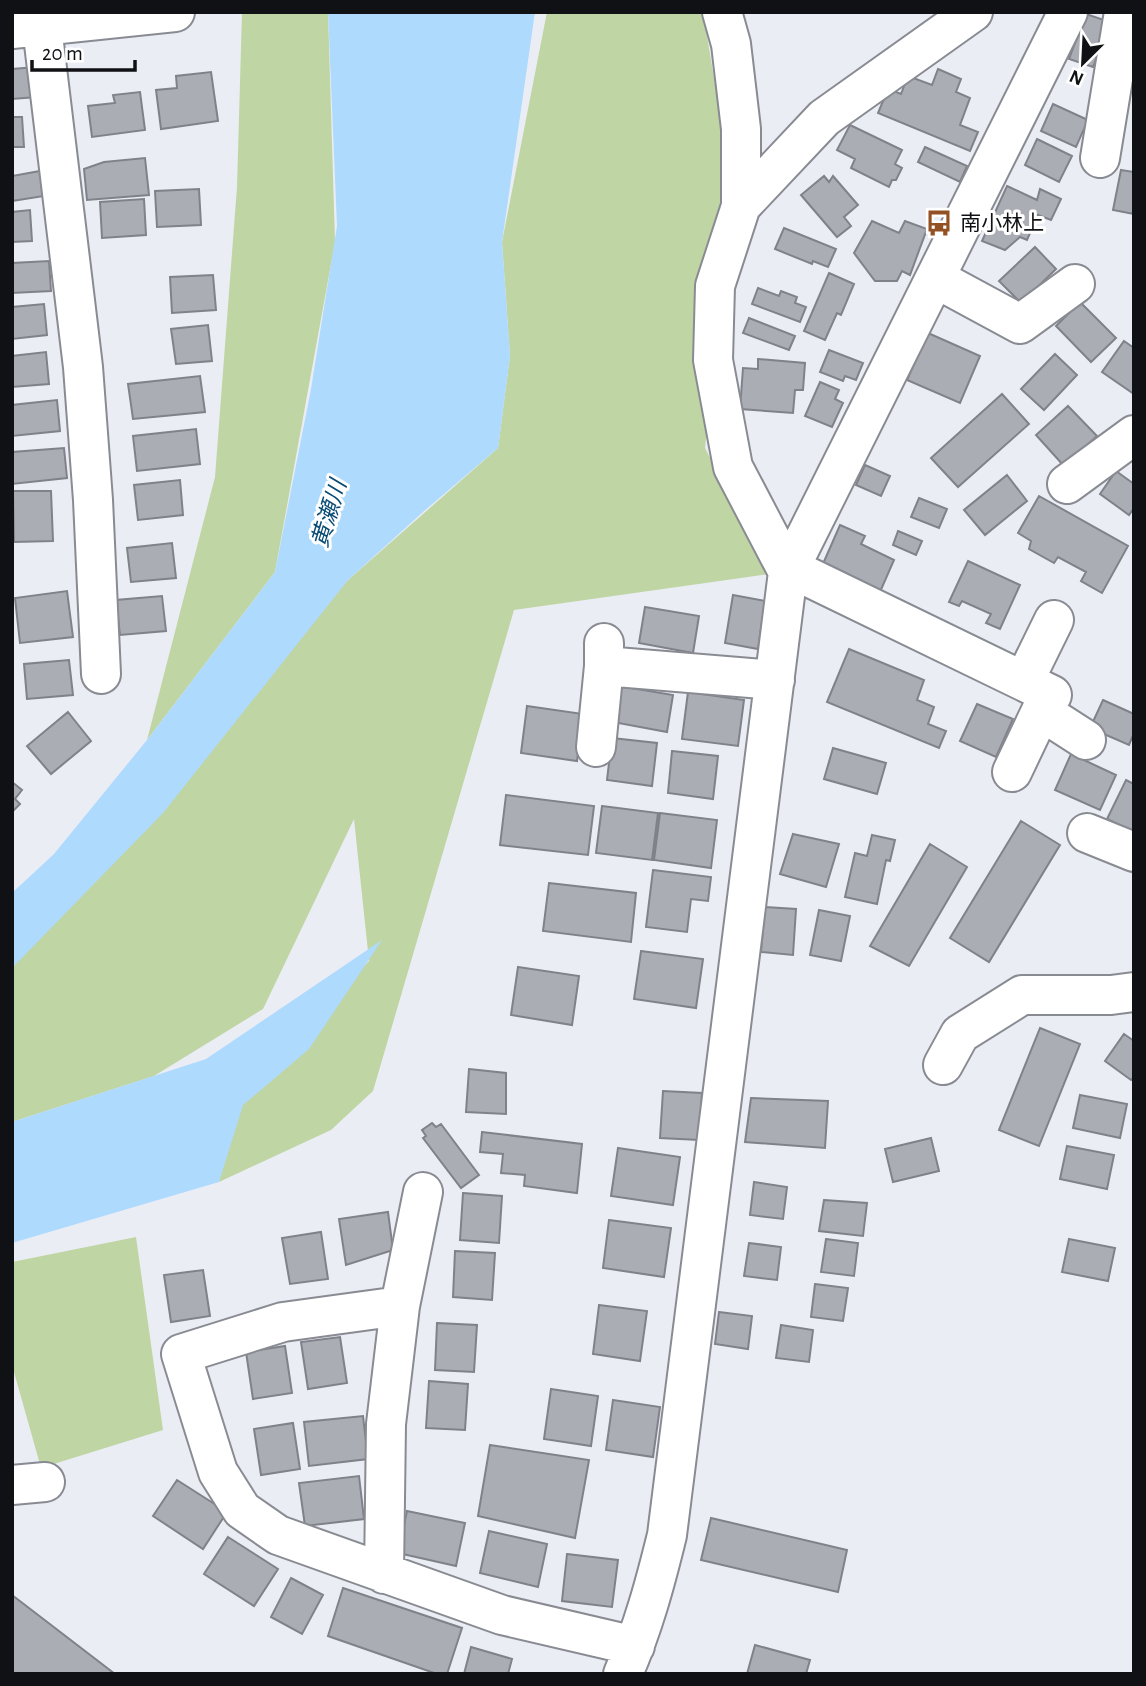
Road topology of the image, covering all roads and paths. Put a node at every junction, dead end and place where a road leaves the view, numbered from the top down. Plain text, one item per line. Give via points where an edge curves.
1 (175, 12) edge
2 (722, 12) edge
3 (973, 12) edge
4 (1068, 12) edge
5 (1124, 12) edge
6 (27, 28) edge
7 (1100, 158) dead end
8 (741, 206) junction
9 (935, 278) junction
10 (1075, 284) dead end
11 (1134, 435) edge
12 (1067, 484) dead end
13 (789, 570) junction
14 (1054, 620) dead end
15 (101, 674) dead end
16 (775, 680) junction
17 (1033, 696) junction
18 (1086, 740) dead end
19 (596, 747) dead end
20 (1012, 772) dead end
21 (1087, 833) dead end
22 (1134, 852) edge
23 (1134, 992) edge
24 (943, 1065) dead end
25 (422, 1192) dead end
26 (400, 1306) junction
27 (384, 1574) junction
28 (629, 1660) edge

1 - 6 street
2 - 8 street via 731,44 741,129
3 - 8 street via 824,118
4 - 9 street
5 - 7 street
6 - 15 street via 83,367
8 - 13 street via 715,286 713,360 733,467
9 - 10 street via 1020,324
9 - 13 street
11 - 12 street
13 - 16 street
13 - 17 street
14 - 17 street
16 - 19 street via 604,655
16 - 28 street via 667,1535 651,1600
17 - 18 street
17 - 20 street
21 - 22 street
23 - 24 street via 1022,995 960,1034
25 - 26 street
26 - 27 street via 386,1424
26 - 27 street via 284,1322 181,1354 218,1472 242,1510 278,1535
27 - 28 street

